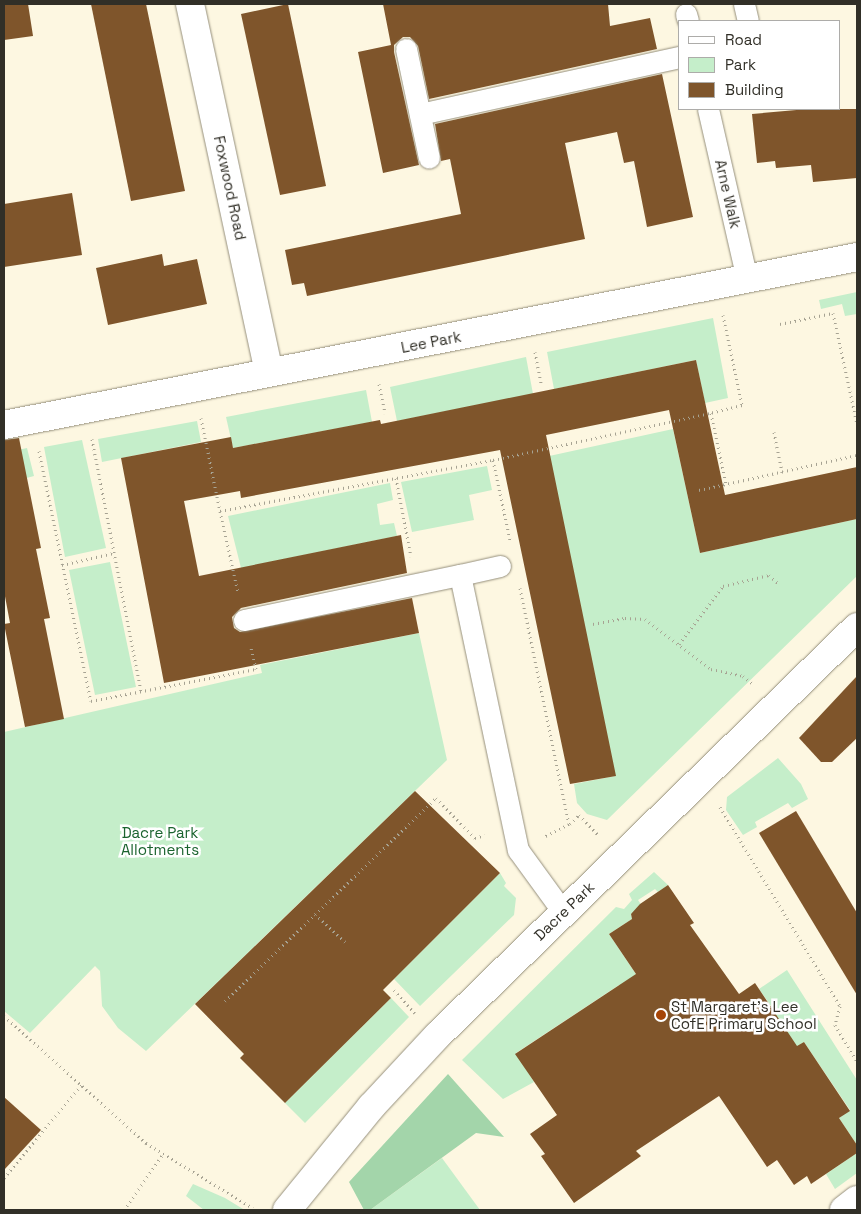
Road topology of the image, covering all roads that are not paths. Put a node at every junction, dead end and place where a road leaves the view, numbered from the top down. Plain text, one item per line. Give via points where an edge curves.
1 (190, 4) edge
2 (744, 4) edge
3 (748, 20) edge
4 (406, 49) dead end
5 (678, 57) edge
6 (708, 110) edge
7 (420, 114) junction
8 (430, 158) dead end
9 (857, 257) edge
10 (747, 279) junction
11 (269, 372) junction
12 (4, 425) edge
13 (500, 566) dead end
14 (460, 575) junction
15 (244, 620) road end
16 (857, 627) edge
17 (563, 912) junction
18 (857, 1200) edge
19 (287, 1210) edge
20 (844, 1210) edge

1 - 11 street, Foxwood Road
2 - 3 lane
4 - 7 lane
5 - 7 lane
6 - 10 lane, Arne Walk
7 - 8 lane
9 - 10 street, Lee Park
10 - 11 street, Lee Park
11 - 12 street, Lee Park
13 - 14 lane
14 - 15 lane
14 - 17 lane via 518,850
16 - 17 street, Dacre Park
17 - 19 street, Dacre Park via 437,1036 371,1107
18 - 20 street

